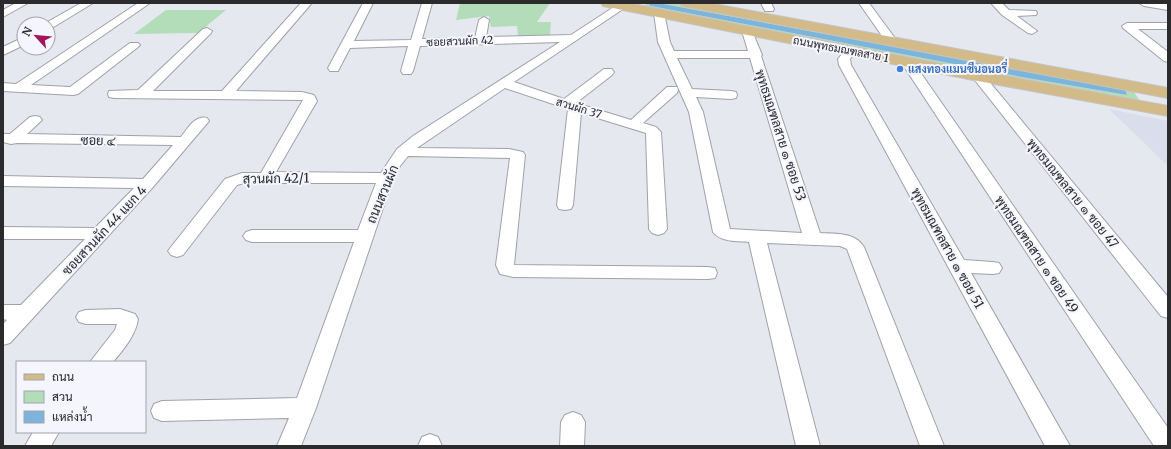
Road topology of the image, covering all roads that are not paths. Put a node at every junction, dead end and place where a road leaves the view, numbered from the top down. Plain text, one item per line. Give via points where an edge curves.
1 (23, 3) edge
2 (88, 3) edge
3 (145, 3) edge
4 (368, 3) edge
5 (427, 3) edge
6 (687, 3) edge
7 (864, 3) edge
8 (996, 3) edge
9 (1144, 3) edge
10 (306, 4) dead end
11 (620, 4) edge
12 (1168, 7) edge
13 (1006, 12) junction
14 (659, 13) junction
15 (1032, 13) dead end
16 (3, 14) edge
17 (484, 20) dead end
18 (56, 21) edge
19 (1168, 26) edge
20 (207, 31) dead end
21 (747, 31) junction
22 (1032, 31) dead end
23 (573, 38) junction
24 (480, 40) junction
25 (891, 41) junction
26 (415, 42) junction
27 (16, 45) edge
28 (134, 45) dead end
29 (347, 46) junction
30 (850, 51) junction
31 (3, 52) edge
32 (670, 54) junction
33 (756, 56) junction
34 (1168, 58) edge
35 (907, 62) junction
36 (334, 68) dead end
37 (407, 71) dead end
38 (608, 72) dead end
39 (978, 76) junction
40 (503, 83) junction
41 (3, 87) edge
42 (18, 88) junction
43 (680, 92) junction
44 (1160, 92) edge
45 (114, 94) dead end
46 (142, 94) junction
47 (227, 94) junction
48 (731, 95) dead end
49 (571, 106) junction
50 (1163, 110) edge
51 (35, 120) dead end
52 (202, 121) dead end
53 (634, 124) junction
54 (6, 141) edge
55 (183, 141) junction
56 (402, 152) junction
57 (266, 177) junction
58 (386, 178) junction
59 (3, 181) edge
60 (147, 184) junction
61 (565, 205) dead end
62 (658, 229) dead end
63 (3, 233) edge
64 (100, 234) junction
65 (252, 236) dead end
66 (364, 236) junction
67 (756, 236) junction
68 (814, 239) junction
69 (177, 251) dead end
70 (958, 266) junction
71 (993, 268) dead end
72 (708, 274) dead end
73 (1168, 311) edge
74 (3, 312) edge
75 (26, 313) junction
76 (86, 316) dead end
77 (3, 337) edge
78 (102, 361) edge
79 (305, 408) junction
80 (162, 411) dead end
81 (573, 422) dead end
82 (46, 433) edge
83 (37, 446) edge
84 (290, 446) edge
85 (572, 446) edge
86 (808, 446) edge
87 (932, 446) edge
88 (1058, 446) edge
89 (1167, 446) edge

1 - 16 street
2 - 18 street
3 - 42 street
4 - 29 street
5 - 26 street
6 - 25 main road, ถนนพุทธมณฑลสาย 1
7 - 25 street
8 - 13 street
9 - 12 street
10 - 47 street
11 - 14 main road, ถนนพุทธมณฑลสาย 1
11 - 23 street, ถนนสวนผัก
13 - 15 street
13 - 22 street
14 - 21 main road, ถนนพุทธมณฑลสาย 1
14 - 32 street via 664,42
17 - 24 street
19 - 34 street via 1127,26
20 - 46 street
21 - 30 main road, ถนนพุทธมณฑลสาย 1
21 - 33 street, พุทธมณฑลสาย ๑ ซอย 53
23 - 24 street, ซอยสวนผัก 42
23 - 40 street, ถนนสวนผัก
24 - 26 street, ซอยสวนผัก 42
25 - 44 main road, ถนนพุทธมณฑลสาย 1
26 - 29 street, ซอยสวนผัก 42
26 - 37 street
27 - 31 street
28 - 42 street via 73,91
29 - 36 street
30 - 35 main road, ถนนพุทธมณฑลสาย 1
30 - 70 street, พุทธมณฑลสาย ๑ ซอย 51 via 844,59 845,65
32 - 33 street
32 - 43 street
33 - 68 street, พุทธมณฑลสาย ๑ ซอย 53
35 - 39 main road, ถนนพุทธมณฑลสาย 1
35 - 89 street, พุทธมณฑลสาย ๑ ซอย 49
38 - 49 street
39 - 50 main road, ถนนพุทธมณฑลสาย 1
39 - 73 street, พุทธมณฑลสาย ๑ ซอย 47
40 - 49 street, สวนผัก 37
40 - 56 street, ถนนสวนผัก
41 - 42 street
43 - 48 street
43 - 53 street
43 - 67 street via 696,112 722,232
44 - 50 main road via 1141,95 1143,99
45 - 46 street
46 - 47 street
47 - 57 street via 309,98 310,101
49 - 53 street, สวนผัก 37
49 - 61 street
51 - 54 street
52 - 55 street, ซอยสวนผัก 44 แยก 4
53 - 62 street, สวนผัก 37 via 654,132
54 - 55 street, ซอย ๔
55 - 60 street, ซอยสวนผัก 44 แยก 4
56 - 58 street, ถนนสวนผัก
56 - 72 street via 518,155 504,265 507,269
57 - 58 street, สุวนผัก 42/1
57 - 69 street, สุวนผัก 42/1 via 242,178 231,182
58 - 66 street, ถนนสวนผัก
59 - 60 street
60 - 64 street, ซอยสวนผัก 44 แยก 4
63 - 64 street
64 - 75 street, ซอยสวนผัก 44 แยก 4
65 - 66 street
66 - 79 street, ถนนสวนผัก
67 - 68 street
67 - 86 street
68 - 87 street via 841,240 855,247
70 - 71 street
70 - 88 street, พุทธมณฑลสาย ๑ ซอย 51
74 - 75 street
75 - 77 street, ซอยสวนผัก 44 แยก 4
76 - 78 street via 120,316 128,319 125,330
79 - 80 street
79 - 84 street, ถนนสวนผัก
81 - 85 street
82 - 83 street

